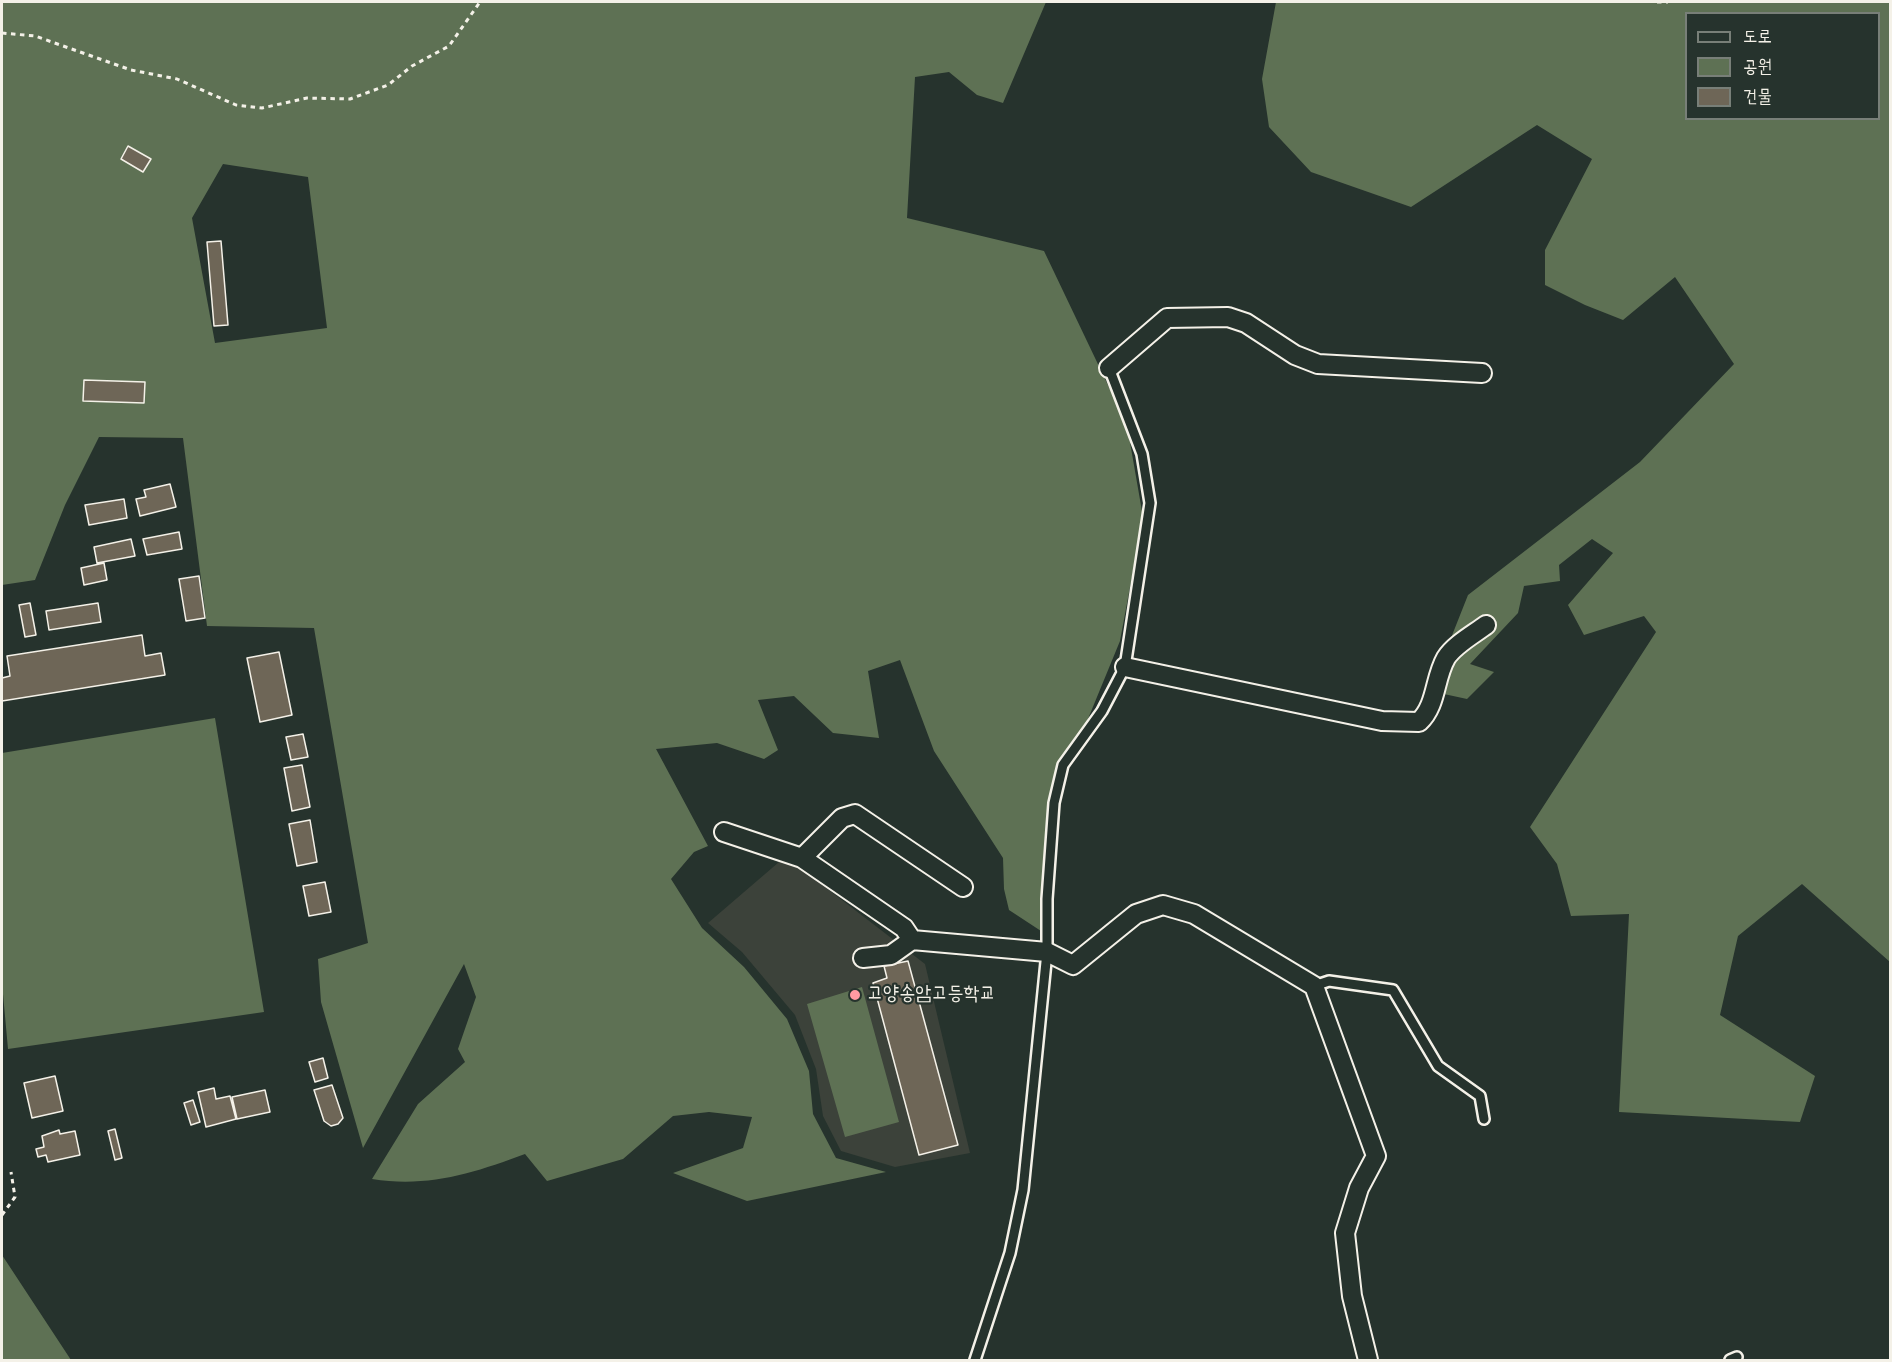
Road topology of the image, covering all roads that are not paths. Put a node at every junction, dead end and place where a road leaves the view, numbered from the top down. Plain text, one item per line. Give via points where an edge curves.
1 (1109, 368) joint
2 (1482, 373) dead end
3 (1486, 625) dead end
4 (1125, 667) junction
5 (724, 832) dead end
6 (802, 858) junction
7 (963, 887) dead end
8 (912, 940) junction
9 (1047, 952) junction
10 (863, 958) dead end
11 (1314, 986) junction
12 (1484, 1119) dead end
13 (975, 1360) edge
14 (1368, 1360) edge

1 - 2 street via 1167,318 1228,317 1246,323 1295,355 1318,364
1 - 4 lane via 1142,454 1150,503
3 - 4 street via 1447,656 1427,715 1419,722 1382,722
4 - 9 lane via 1102,711 1063,765 1053,803
5 - 6 street
6 - 7 street via 842,818 855,814
6 - 8 street via 904,928
8 - 9 street
8 - 10 street via 891,955
9 - 11 street via 1073,965 1136,914 1163,905 1194,914
9 - 13 lane via 1019,1214
11 - 12 lane via 1329,981 1393,990 1438,1066 1480,1096
11 - 14 street via 1376,1156 1359,1188 1345,1233 1352,1296

